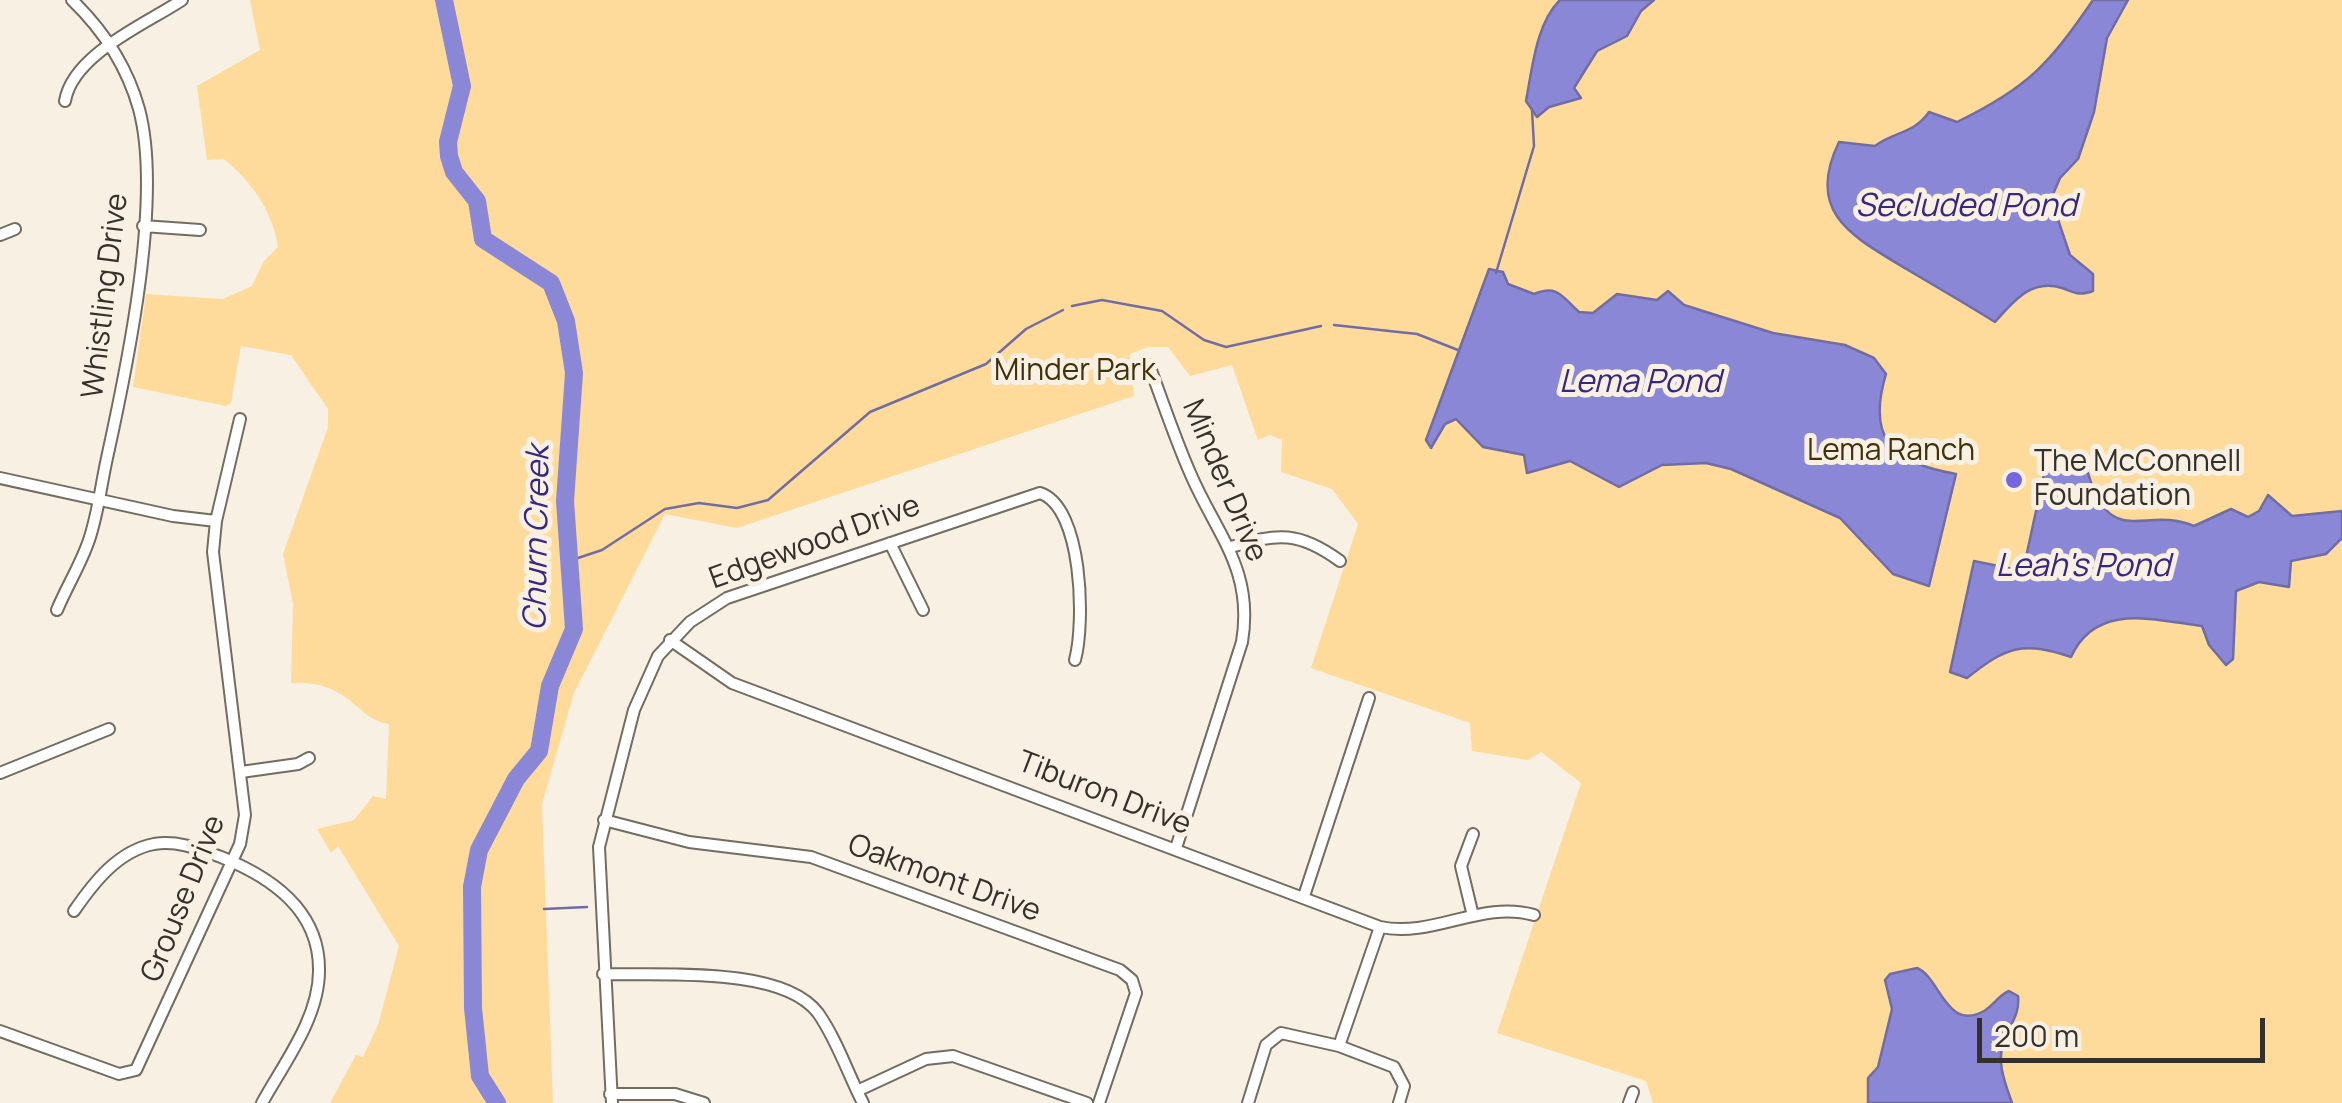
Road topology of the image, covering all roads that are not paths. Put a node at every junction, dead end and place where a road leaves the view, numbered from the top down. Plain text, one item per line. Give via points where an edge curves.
1 (72, 0) edge
2 (182, 0) edge
3 (112, 46) junction
4 (65, 102) dead end
5 (143, 226) junction
6 (15, 229) dead end
7 (200, 230) dead end
8 (0, 235) edge
9 (1149, 365) dead end
10 (240, 419) dead end
11 (0, 478) edge
12 (98, 499) junction
13 (216, 521) junction
14 (890, 543) junction
15 (1231, 547) junction
16 (1340, 561) dead end
17 (58, 610) dead end
18 (923, 610) dead end
19 (670, 640) junction
20 (1075, 660) dead end
21 (1369, 698) dead end
22 (110, 729) dead end
23 (308, 758) dead end
24 (240, 772) junction
25 (0, 773) edge
26 (604, 820) junction
27 (1473, 834) dead end
28 (1176, 848) junction
29 (232, 861) junction
30 (1304, 896) junction
31 (74, 911) dead end
32 (1534, 915) dead end
33 (1473, 916) junction
34 (1380, 927) junction
35 (603, 974) junction
36 (0, 1031) edge
37 (1340, 1046) junction
38 (857, 1091) junction
39 (611, 1099) edge
40 (262, 1103) edge
41 (704, 1103) edge
42 (864, 1103) edge
43 (1087, 1103) edge
44 (1099, 1103) edge
45 (1248, 1103) edge
46 (1399, 1103) edge

1 - 3 street, Whistling Drive
2 - 3 street
3 - 4 street via 76,76
3 - 5 street, Whistling Drive via 142,120
5 - 7 street
5 - 12 street, Whistling Drive via 130,343
6 - 8 street
9 - 15 street, Minder Drive via 1190,473
10 - 13 street, Grouse Drive
11 - 12 street
12 - 13 street
12 - 17 street, Whistling Drive via 88,544
13 - 24 street, Grouse Drive via 216,589
14 - 18 street
14 - 19 street, Edgewood Drive via 728,598
14 - 20 street, Edgewood Drive via 1026,495 1049,496 1061,511 1080,583
15 - 16 street via 1300,538
15 - 28 street, Minder Drive via 1244,628
19 - 26 street, Edgewood Drive via 639,694
19 - 28 street, Tiburon Drive via 732,683
21 - 30 street
22 - 25 street
23 - 24 street
24 - 29 street, Grouse Drive via 245,823
26 - 35 street, Edgewood Drive
26 - 44 street, Oakmont Drive via 689,842 810,857 1120,970 1136,994
27 - 33 street via 1461,866
28 - 30 street, Tiburon Drive
29 - 31 street via 175,843 144,847 105,872
29 - 36 street, Grouse Drive via 136,1070 120,1074
29 - 40 street via 291,898 318,958 314,1002
30 - 34 street, Tiburon Drive
32 - 33 street, Tiburon Drive via 1500,910
33 - 34 street, Tiburon Drive via 1418,930
34 - 37 street
35 - 38 street via 786,989 820,1016
35 - 39 street, Edgewood Drive
37 - 45 street via 1276,1035 1266,1045
37 - 46 street via 1397,1070 1404,1086
38 - 42 street
38 - 43 street via 926,1059 953,1056
39 - 41 street via 674,1094

